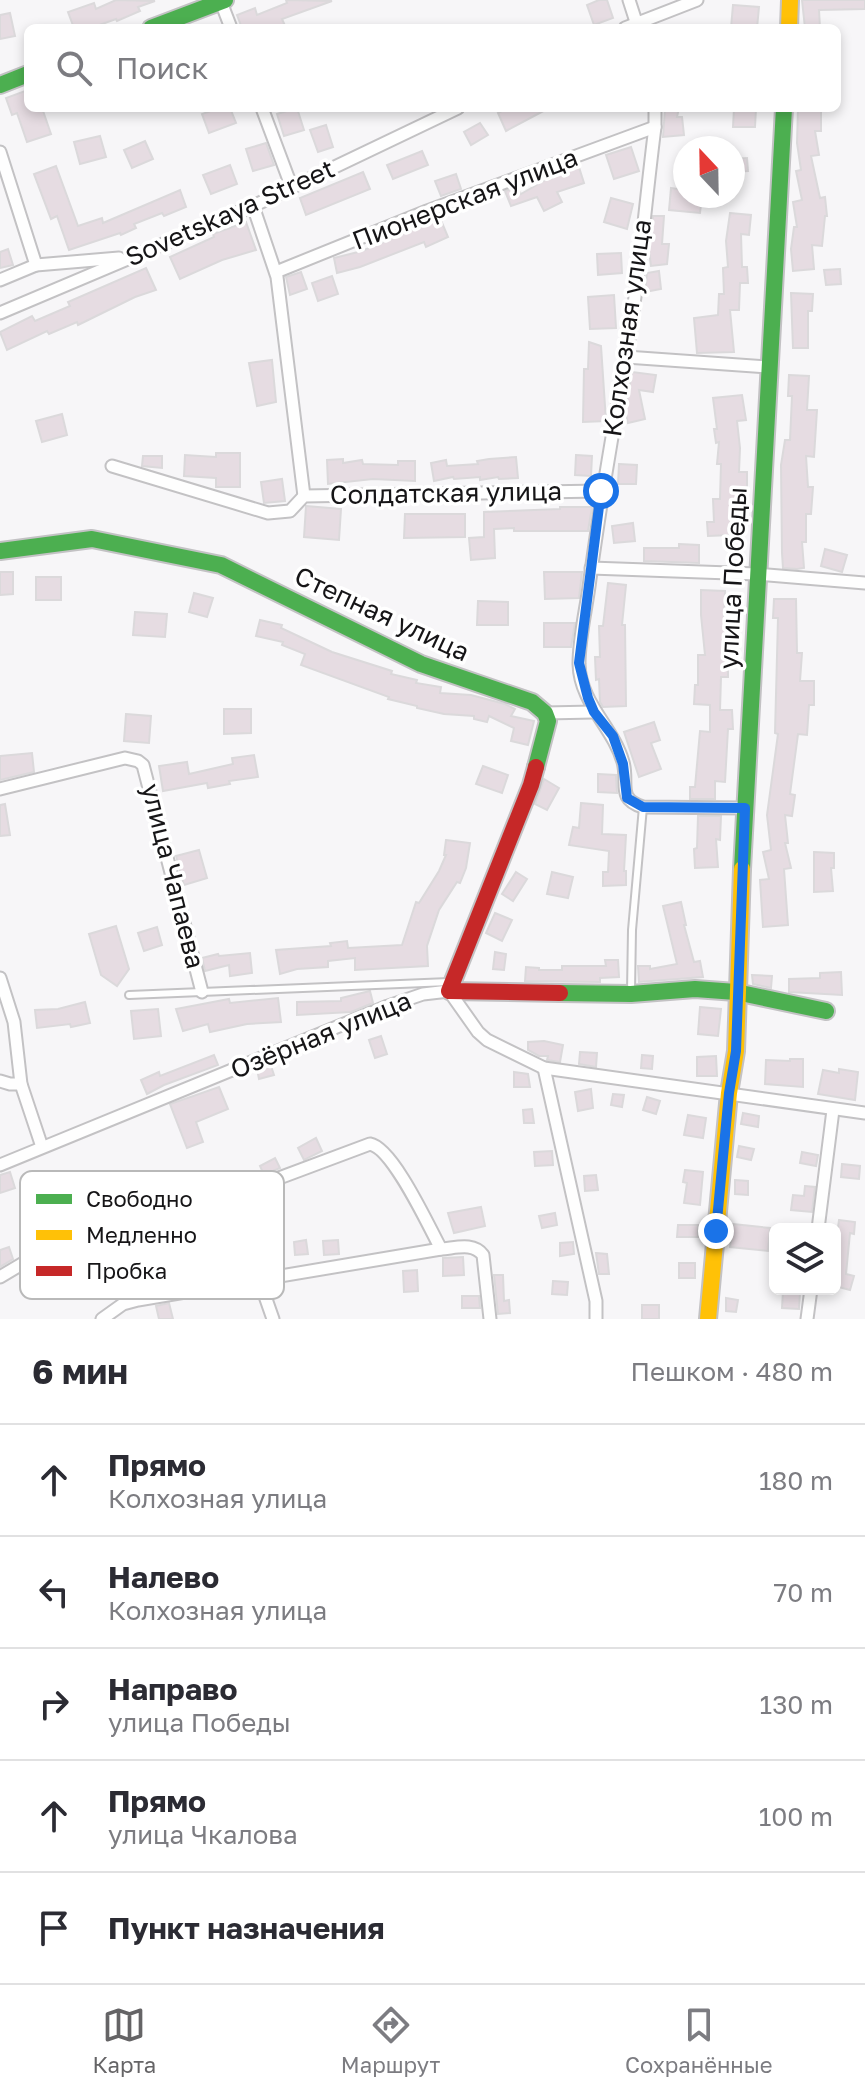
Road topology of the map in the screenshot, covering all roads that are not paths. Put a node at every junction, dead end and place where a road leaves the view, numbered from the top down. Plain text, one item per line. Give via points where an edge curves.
1 (629, 0) edge
2 (697, 0) edge
3 (790, 0) edge
4 (223, 1) edge
5 (162, 24) edge
6 (230, 24) edge
7 (633, 24) edge
8 (638, 24) edge
9 (789, 24) edge
10 (24, 76) edge
11 (0, 85) edge
12 (264, 112) edge
13 (450, 112) edge
14 (655, 112) edge
15 (784, 112) edge
16 (655, 127) junction
17 (0, 152) edge
18 (292, 188) junction
19 (253, 206) junction
20 (131, 257) junction
21 (36, 265) junction
22 (276, 272) junction
23 (0, 280) edge
24 (0, 313) edge
25 (626, 357) junction
26 (769, 367) junction
27 (112, 466) dead end
28 (601, 491) junction
29 (304, 496) junction
30 (0, 551) edge
31 (591, 568) junction
32 (757, 574) junction
33 (865, 583) edge
34 (594, 712) junction
35 (545, 713) junction
36 (0, 789) edge
37 (643, 807) junction
38 (745, 808) junction
39 (0, 978) edge
40 (452, 986) junction
41 (202, 992) junction
42 (736, 992) junction
43 (631, 994) junction
44 (129, 995) dead end
45 (826, 1011) dead end
46 (544, 1068) junction
47 (0, 1081) edge
48 (21, 1084) junction
49 (729, 1093) junction
50 (833, 1110) junction
51 (865, 1113) edge
52 (42, 1147) junction
53 (0, 1165) edge
54 (284, 1176) edge
55 (819, 1223) edge
56 (441, 1249) junction
57 (20, 1265) edge
58 (284, 1275) edge
59 (0, 1277) edge
60 (810, 1295) edge
61 (144, 1299) edge
62 (266, 1299) edge
63 (102, 1319) edge
64 (273, 1319) edge
65 (490, 1319) edge
66 (596, 1319) edge
67 (708, 1319) edge
68 (807, 1319) edge

1 - 7 street
2 - 8 street
3 - 9 main road
4 - 5 main road
4 - 6 street
10 - 11 main road
12 - 18 street
13 - 18 street, Sovetskaya Street
14 - 16 street, Колхозная улица
15 - 26 main road, улица Победы
16 - 22 street, Пионерская улица
16 - 25 street, Колхозная улица
17 - 21 street
18 - 19 street, Sovetskaya Street
19 - 20 street, Sovetskaya Street
19 - 22 street
20 - 21 street
20 - 24 street, Sovetskaya Street
21 - 23 street
22 - 29 street
25 - 26 street
25 - 28 street, Колхозная улица
26 - 32 main road, улица Победы
27 - 29 street, Солдатская улица via 268,513 290,511
28 - 29 street, Солдатская улица
28 - 31 street, Колхозная улица
30 - 35 main road, Степная улица via 92,539 221,565 421,664 532,702
31 - 32 street
31 - 34 street, Колхозная улица via 579,663
32 - 33 street
32 - 38 main road, улица Победы
34 - 35 street
34 - 37 street, Колхозная улица via 618,749 627,798
35 - 40 main road via 547,728 531,785
36 - 41 street, улица Чапаева via 125,758 143,765
37 - 38 street
37 - 43 lane
38 - 42 main road, улица Победы
39 - 48 street via 14,1022
40 - 41 lane
40 - 43 main road
40 - 46 street via 478,1032
40 - 52 street, Озёрная улица via 388,1006
41 - 44 lane
42 - 43 main road
42 - 45 main road
42 - 49 main road, улица Победы via 736,1051
46 - 49 street
46 - 66 street
47 - 48 street
48 - 52 street
49 - 50 street
49 - 67 main road, улица Победы
50 - 51 street
50 - 55 street
52 - 53 street, Озёрная улица
54 - 56 street via 370,1144 382,1149
56 - 58 street
56 - 65 street via 471,1247 481,1252
57 - 59 street
60 - 68 street
61 - 63 street via 123,1304
62 - 64 street

